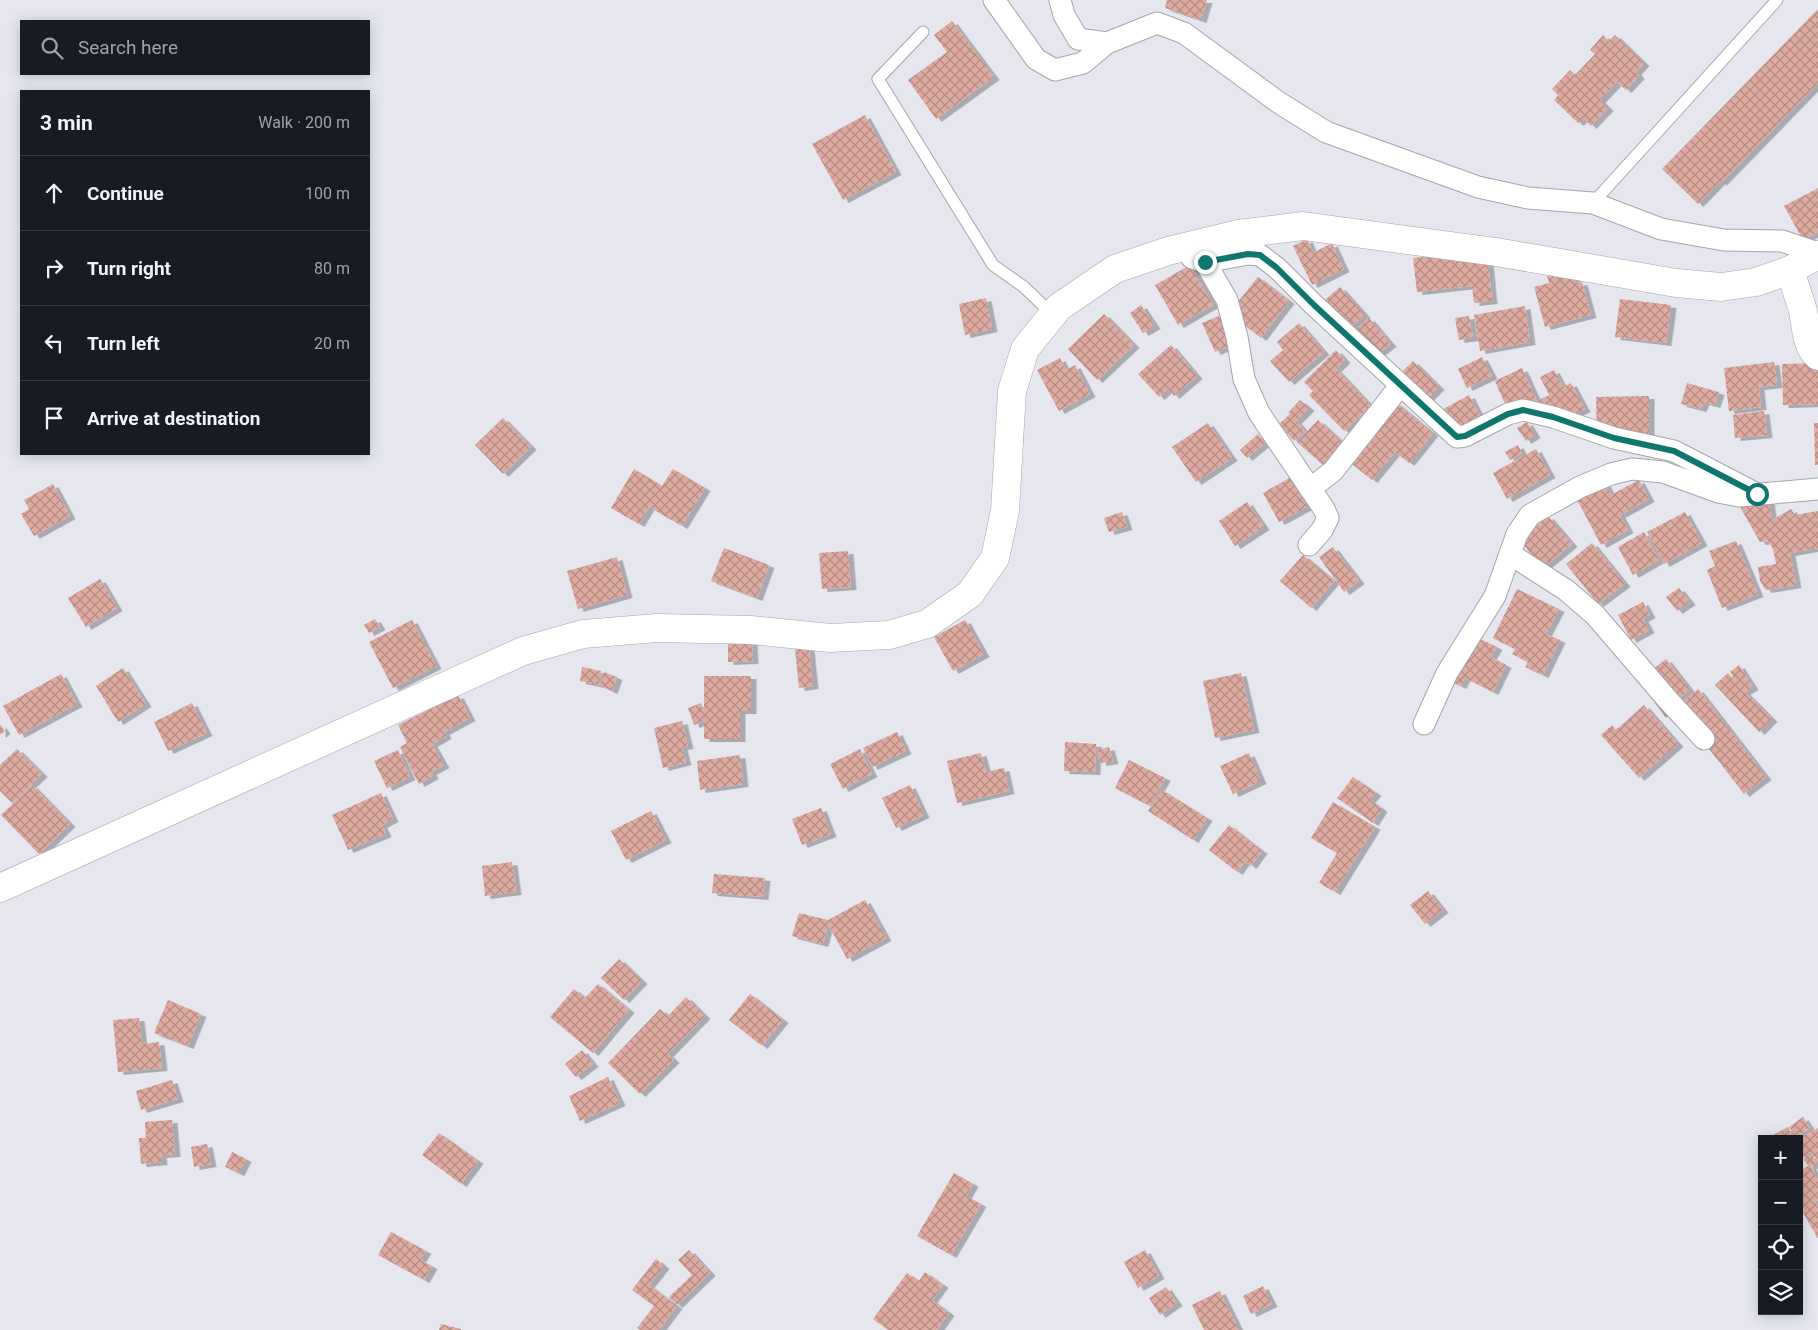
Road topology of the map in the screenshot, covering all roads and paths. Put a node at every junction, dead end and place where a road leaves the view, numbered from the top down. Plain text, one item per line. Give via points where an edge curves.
1 (994, 0) edge
2 (1060, 0) edge
3 (1776, 0) edge
4 (923, 32) dead end
5 (1107, 43) junction
6 (1593, 202) junction
7 (1168, 251) junction
8 (1818, 254) edge
9 (1205, 262) junction
10 (1790, 270) junction
11 (1053, 315) junction
12 (1818, 356) edge
13 (1400, 386) junction
14 (1310, 489) junction
15 (1818, 489) edge
16 (1757, 494) junction
17 (1308, 545) dead end
18 (1510, 554) junction
19 (1424, 724) dead end
20 (1704, 739) dead end
21 (0, 888) edge

1 - 5 street via 1036,59 1055,70 1083,63
2 - 5 street via 1064,15 1078,39
3 - 6 lane
4 - 11 lane via 878,79 993,265 1024,287
5 - 6 street via 1157,23 1184,33 1278,102 1326,132 1478,187 1528,198
6 - 8 street via 1661,229 1724,240 1782,241
7 - 9 street
7 - 10 main road via 1238,234 1303,226 1486,251 1676,283 1721,287 1756,282
7 - 11 main road via 1115,269 1059,307
8 - 10 main road
9 - 13 street via 1248,254 1260,255
9 - 14 street via 1227,300 1244,379 1259,413
10 - 12 main road via 1807,334
11 - 21 main road via 1025,350 1012,392 1005,511 995,558 970,594 927,624 889,635 830,638 751,630 657,628 583,634 532,648
13 - 14 street via 1333,470
13 - 16 street via 1457,437 1523,410 1614,438 1674,451
14 - 17 street via 1328,518
15 - 16 street
16 - 18 street via 1739,496 1718,492 1664,472 1632,469 1580,487 1530,515 1517,534
18 - 19 street via 1496,596 1447,672
18 - 20 street via 1566,590 1595,615

